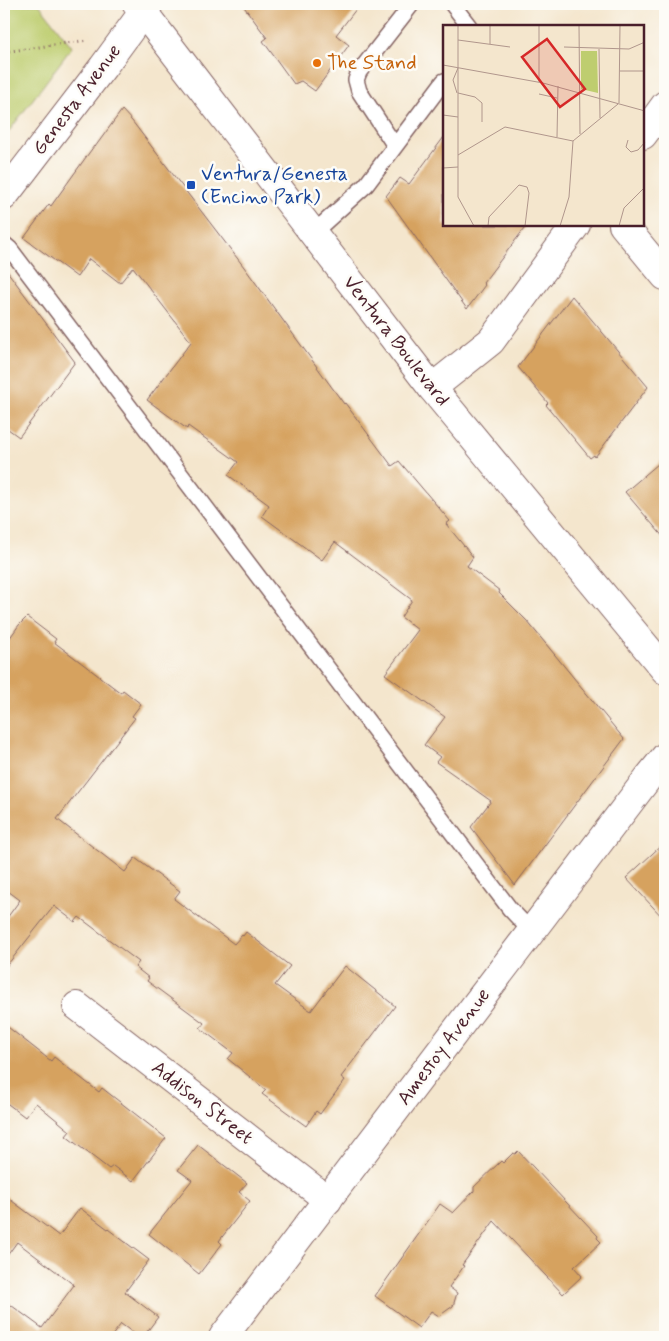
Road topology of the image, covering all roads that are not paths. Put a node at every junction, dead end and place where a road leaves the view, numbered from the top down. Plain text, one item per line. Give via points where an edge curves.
1 (412, 4) edge
2 (452, 4) edge
3 (143, 6) edge
4 (469, 25) edge
5 (443, 81) edge
6 (665, 106) edge
7 (644, 134) edge
8 (395, 146) junction
9 (4, 196) edge
10 (575, 226) edge
11 (624, 226) edge
12 (313, 233) junction
13 (4, 244) edge
14 (665, 276) edge
15 (432, 388) junction
16 (665, 670) edge
17 (665, 757) edge
18 (532, 932) junction
19 (77, 1006) dead end
20 (328, 1200) junction
21 (223, 1337) edge

1 - 8 lane via 356,80 359,91
2 - 4 lane
3 - 9 street, Genesta Avenue via 102,67
3 - 12 street, Ventura Boulevard
5 - 8 lane
6 - 7 street
8 - 12 lane via 366,185
10 - 15 street via 491,341
11 - 14 street
12 - 15 street, Ventura Boulevard
13 - 18 lane via 510,909
15 - 16 street, Ventura Boulevard
17 - 18 street, Amestoy Avenue
18 - 20 street, Amestoy Avenue
19 - 20 street, Addison Street
20 - 21 street, Amestoy Avenue

